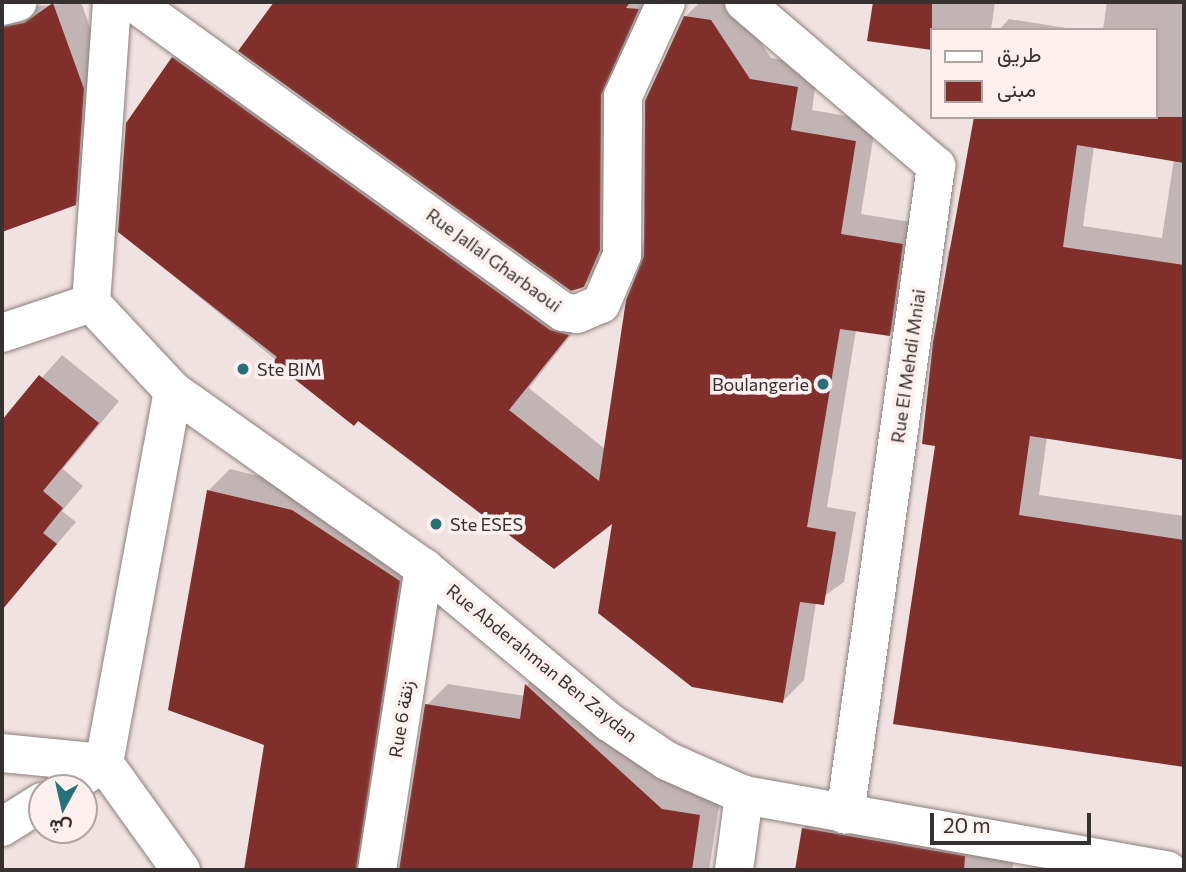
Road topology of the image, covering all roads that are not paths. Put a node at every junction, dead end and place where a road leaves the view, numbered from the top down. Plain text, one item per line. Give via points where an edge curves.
1 (18, 2) edge
2 (112, 2) edge
3 (133, 2) edge
4 (666, 2) edge
5 (744, 2) edge
6 (2, 6) edge
7 (90, 303) junction
8 (2, 333) edge
9 (173, 391) junction
10 (425, 568) junction
11 (2, 753) edge
12 (104, 763) junction
13 (86, 774) edge
14 (744, 795) junction
15 (28, 811) edge
16 (845, 815) junction
17 (2, 827) edge
18 (1051, 860) edge
19 (181, 870) edge
20 (377, 870) edge
21 (734, 870) edge
22 (1167, 870) edge

1 - 6 street
2 - 7 street
3 - 4 street, Rue Jallal Gharbaoui via 563,312 577,314 601,304 622,255 623,96
5 - 16 street, Rue El Mehdi Mniai via 936,166
7 - 8 street
7 - 9 street, Rue Abderahman Ben Zaydan
9 - 10 street, Rue Abderahman Ben Zaydan
9 - 12 street
10 - 14 street, Rue Abderahman Ben Zaydan via 609,722 667,761
10 - 20 street, Rue 6 زنقة
11 - 12 street
12 - 13 street
12 - 19 street
14 - 16 street, Rue Abderahman Ben Zaydan
14 - 21 street
15 - 17 street
16 - 18 street, Rue Abderahman Ben Zaydan
18 - 22 street, Rue Abderahman Ben Zaydan

